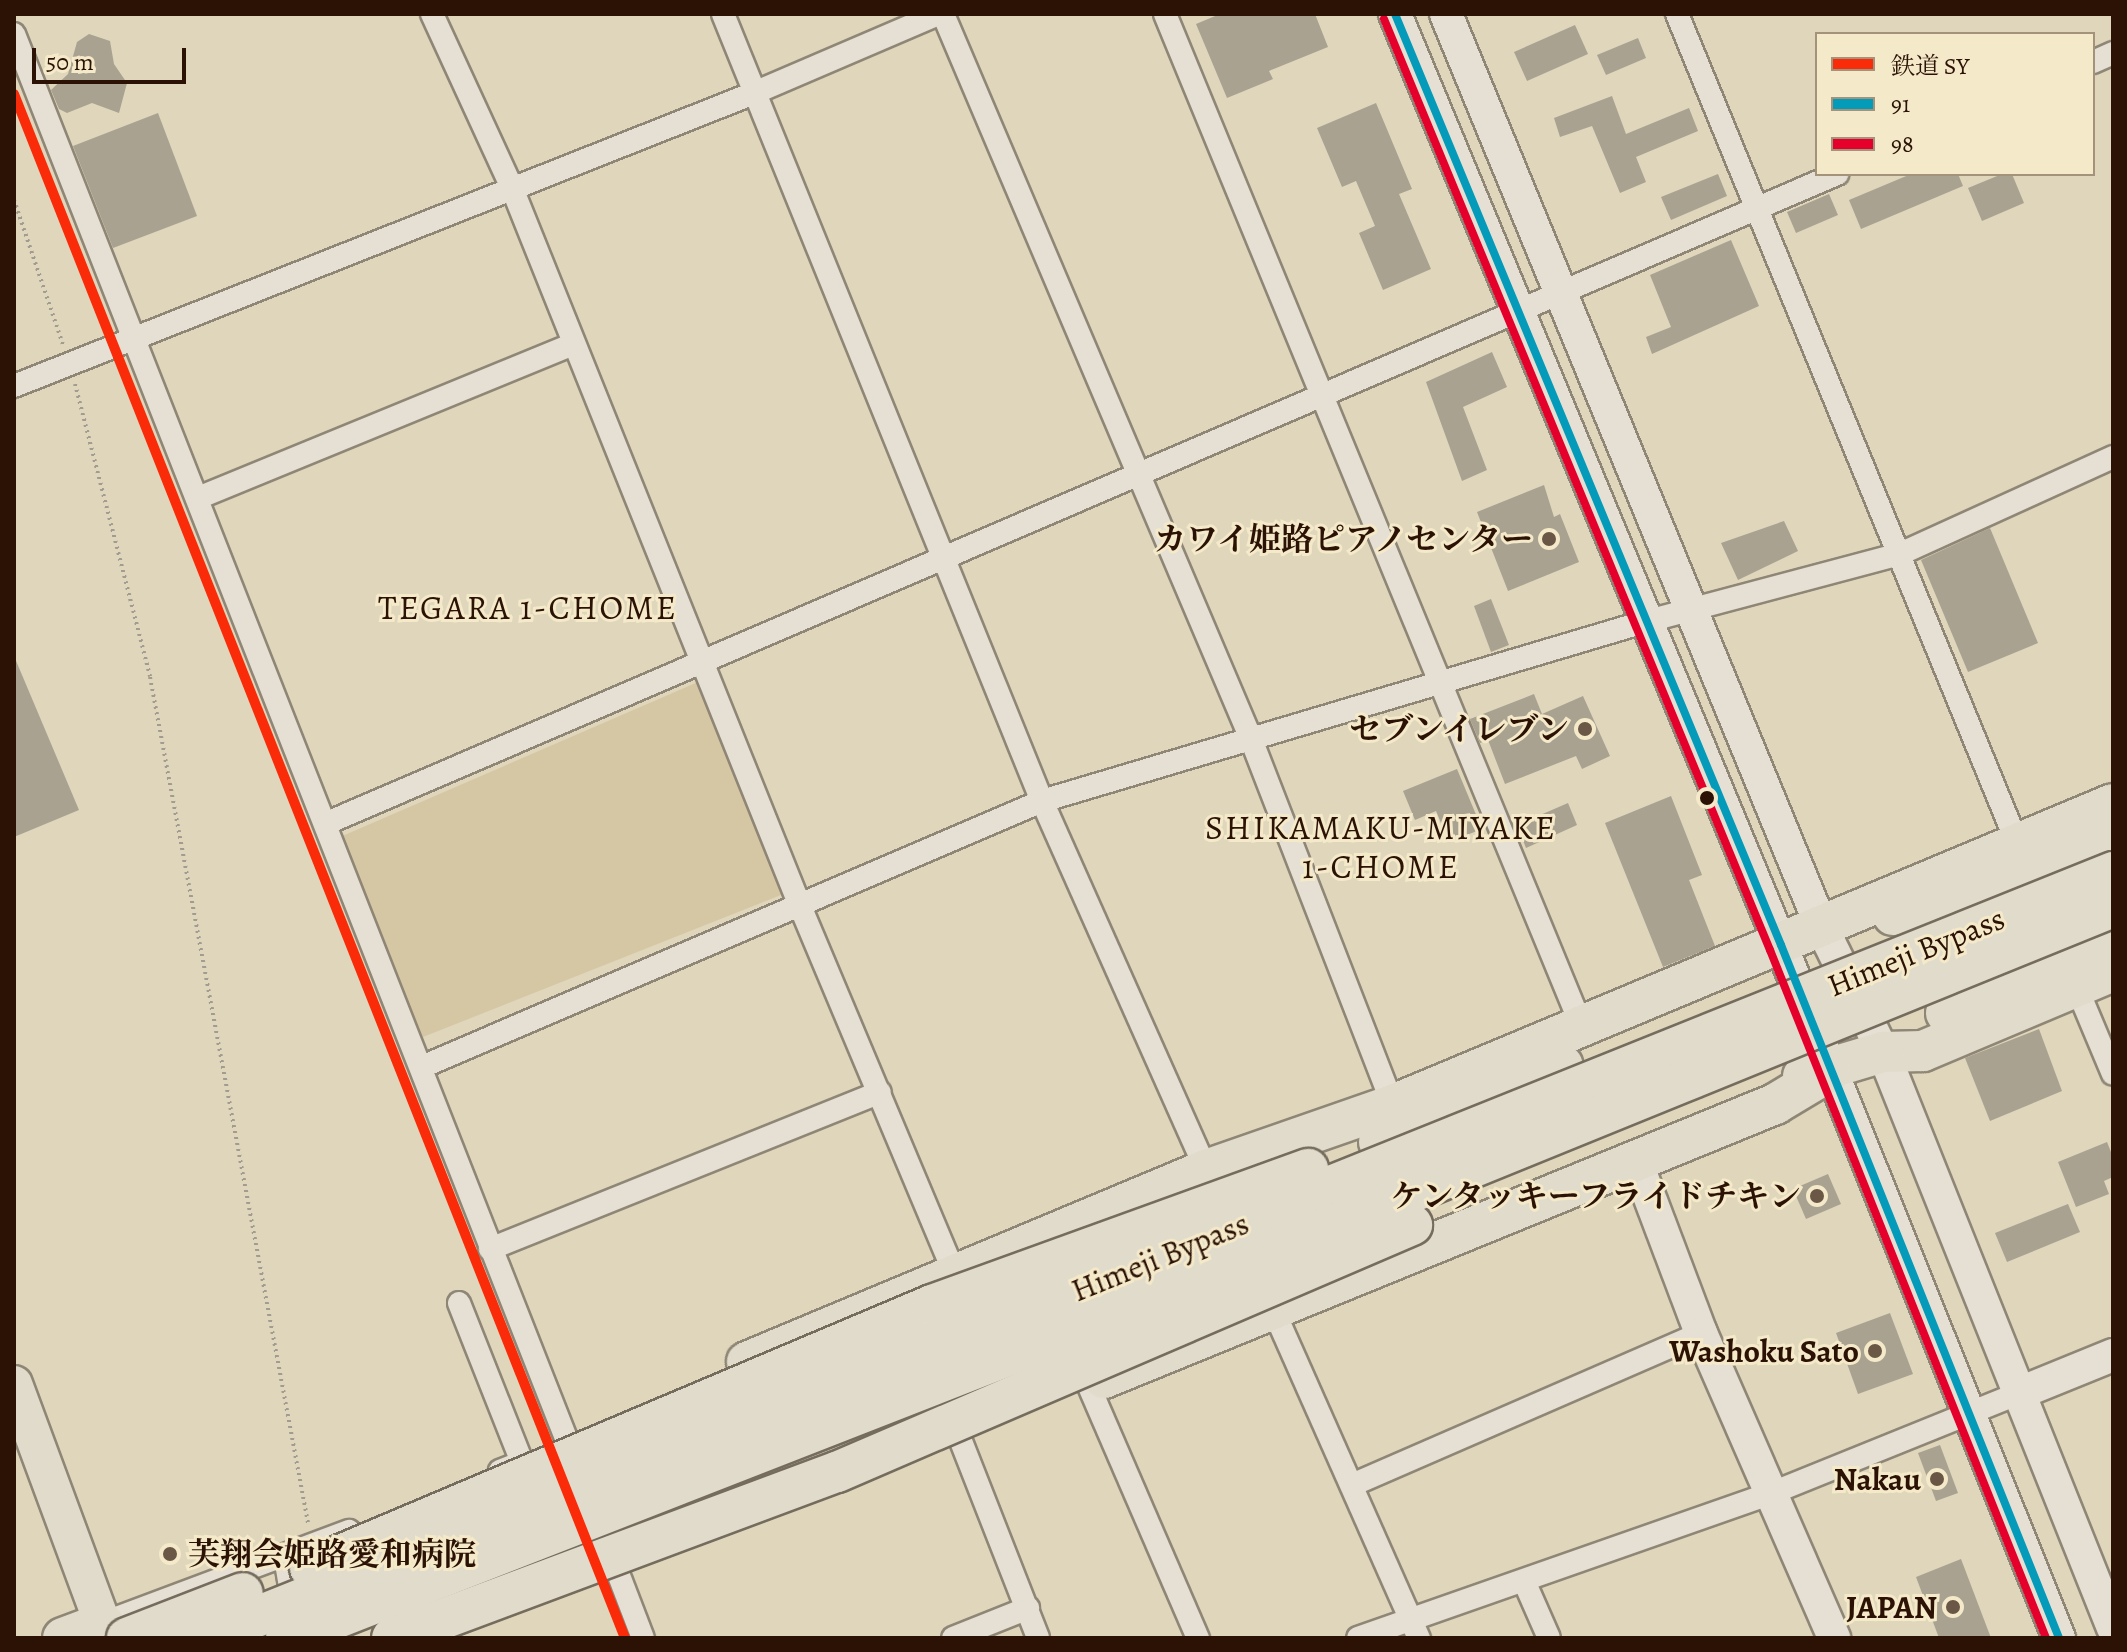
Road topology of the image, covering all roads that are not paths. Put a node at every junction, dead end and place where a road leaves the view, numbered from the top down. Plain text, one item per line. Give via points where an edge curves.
1 (432, 14) edge
2 (723, 14) edge
3 (940, 14) edge
4 (1165, 14) edge
5 (1395, 14) edge
6 (1446, 14) edge
7 (1677, 14) edge
8 (14, 34) edge
9 (754, 93) junction
10 (1832, 176) edge
11 (512, 188) junction
12 (1755, 210) junction
13 (1562, 295) junction
14 (1517, 313) junction
15 (135, 340) junction
16 (571, 345) junction
17 (14, 386) edge
18 (1323, 395) junction
19 (2113, 457) edge
20 (1137, 474) junction
21 (198, 498) junction
22 (1900, 554) junction
23 (945, 560) junction
24 (1692, 610) junction
25 (1644, 622) junction
26 (702, 664) junction
27 (1440, 683) junction
28 (1251, 739) junction
29 (1042, 801) junction
30 (2113, 804) edge
31 (327, 823) junction
32 (2113, 843) edge
33 (2018, 845) junction
34 (2113, 872) edge
35 (800, 906) junction
36 (2113, 907) edge
37 (1822, 928) junction
38 (2113, 937) edge
39 (1781, 945) junction
40 (2113, 971) edge
41 (2076, 986) junction
42 (1582, 1027) junction
43 (1883, 1052) junction
44 (424, 1066) junction
45 (1830, 1071) junction
46 (2113, 1074) edge
47 (880, 1092) junction
48 (1393, 1105) junction
49 (1636, 1161) junction
50 (1206, 1170) junction
51 (490, 1249) junction
52 (1082, 1255) junction
53 (954, 1272) junction
54 (459, 1303) dead end
55 (1273, 1309) junction
56 (1701, 1333) junction
57 (1112, 1351) junction
58 (2113, 1355) edge
59 (14, 1384) edge
60 (1088, 1384) junction
61 (2022, 1392) junction
62 (1012, 1414) junction
63 (1969, 1414) junction
64 (959, 1436) junction
65 (567, 1441) junction
66 (522, 1462) junction
67 (1352, 1485) junction
68 (1772, 1493) junction
69 (609, 1496) junction
70 (285, 1557) junction
71 (617, 1572) junction
72 (1524, 1581) junction
73 (1028, 1608) junction
74 (1414, 1628) edge
75 (2113, 1628) edge
76 (112, 1633) edge
77 (455, 1634) edge
78 (63, 1638) edge
79 (204, 1638) edge
80 (286, 1638) edge
81 (298, 1638) edge
82 (392, 1638) edge
83 (429, 1638) edge
84 (643, 1638) edge
85 (953, 1638) edge
86 (1038, 1638) edge
87 (1198, 1638) edge
88 (1358, 1638) edge
89 (1549, 1638) edge
90 (1834, 1638) edge
91 (2059, 1638) edge

1 - 11 street
2 - 9 street
3 - 9 street
3 - 20 street
4 - 18 street
5 - 14 street
6 - 13 street
7 - 12 street
8 - 15 street
9 - 11 street
9 - 23 street
10 - 12 street
11 - 15 street
11 - 16 street
12 - 13 street
12 - 22 street
13 - 14 street
13 - 24 street
14 - 18 street
14 - 25 street
15 - 17 street
15 - 21 street
16 - 21 street
16 - 26 street
18 - 20 street
18 - 27 street
19 - 22 street
20 - 23 street
20 - 28 street
21 - 31 street
22 - 24 street
22 - 33 street
23 - 26 street
23 - 29 street
24 - 25 street
24 - 37 street
25 - 27 street
25 - 39 street
26 - 31 street
26 - 35 street
27 - 28 street
27 - 42 street
28 - 29 street
28 - 48 street
29 - 35 street
29 - 50 street
30 - 33 highway
31 - 44 street
32 - 37 highway via 1976,900
33 - 37 highway
34 - 69 highway, Himeji Bypass, bridge
35 - 44 street
35 - 47 street
36 - 69 highway, Himeji Bypass, bridge via 1645,1101
37 - 39 highway
37 - 43 street
38 - 43 highway via 1911,1030
39 - 42 highway
39 - 45 street
39 - 52 highway, bridge via 1723,998 1379,1142
40 - 41 highway
41 - 43 highway via 1923,1051
41 - 46 street
42 - 48 highway
43 - 45 highway
43 - 61 street
44 - 51 street
45 - 49 highway via 1775,1104
45 - 57 highway, bridge via 1764,1083
45 - 63 street
47 - 51 street
47 - 53 street
48 - 50 highway
49 - 55 highway
49 - 56 street
50 - 53 highway
50 - 55 street
51 - 65 street
52 - 69 highway, bridge via 635,1454
52 - 76 highway, bridge via 1004,1276 932,1305 326,1561
53 - 62 street
53 - 65 highway
54 - 66 street
55 - 60 highway
55 - 67 street
56 - 67 street
56 - 68 street
57 - 69 highway, bridge via 1006,1383 667,1511
57 - 82 highway, bridge via 837,1472
58 - 61 street
59 - 76 main road
60 - 62 highway
60 - 87 street
61 - 63 street
61 - 75 street
62 - 64 highway
63 - 68 street
63 - 91 street
64 - 71 highway
64 - 73 street
65 - 71 street
66 - 70 street
66 - 77 street via 572,1588
67 - 74 street
68 - 72 street
68 - 90 street
69 - 79 highway, Himeji Bypass, bridge
69 - 80 highway, Himeji Bypass, bridge
70 - 76 street
70 - 81 street
71 - 84 street
72 - 74 street
72 - 89 street
73 - 85 street
73 - 86 street
74 - 88 street
76 - 78 highway
77 - 83 street

